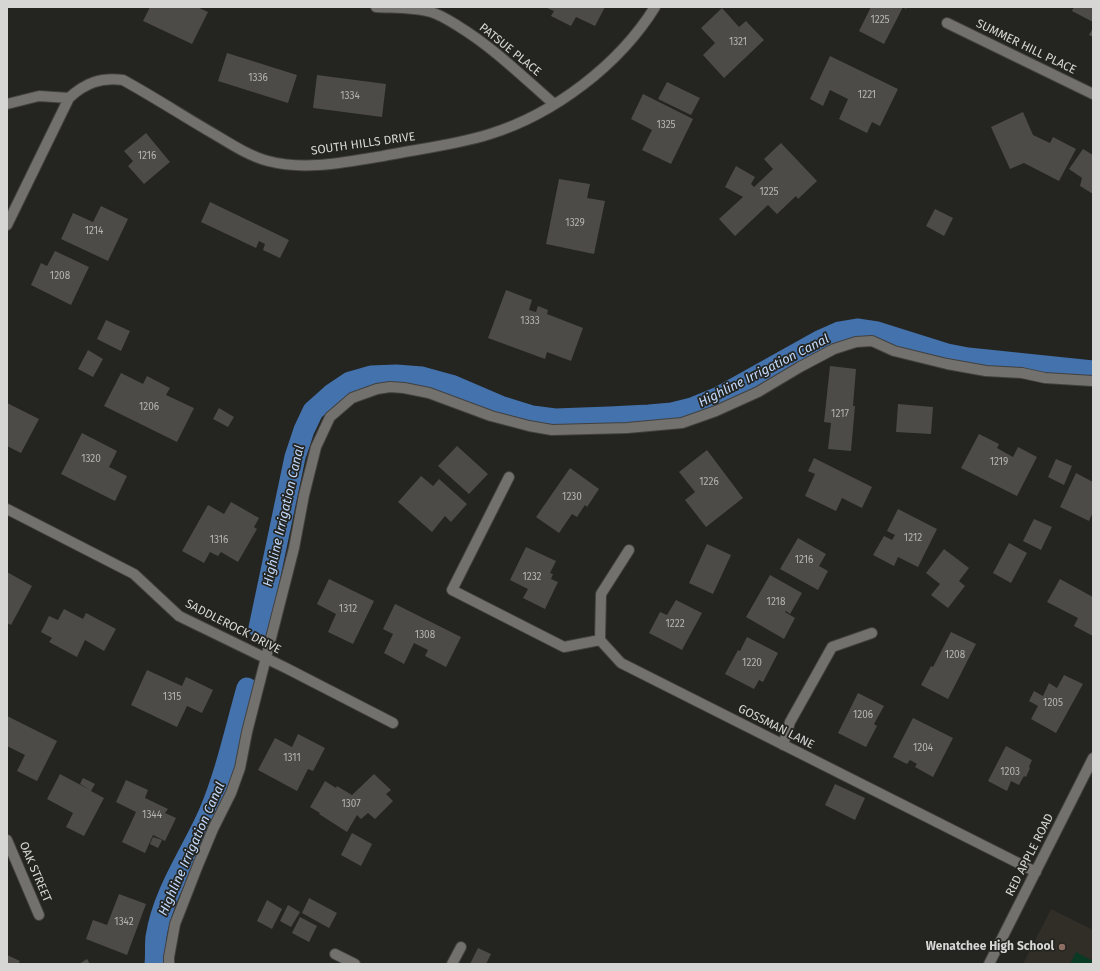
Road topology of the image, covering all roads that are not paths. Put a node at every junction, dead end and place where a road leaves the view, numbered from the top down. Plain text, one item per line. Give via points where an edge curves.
1 (376, 7) edge
2 (655, 7) edge
3 (948, 22) dead end
4 (1093, 94) edge
5 (69, 98) junction
6 (7, 104) edge
7 (554, 104) junction
8 (7, 225) edge
9 (1093, 381) edge
10 (510, 477) dead end
11 (7, 509) edge
12 (629, 550) dead end
13 (872, 632) dead end
14 (600, 640) junction
15 (266, 658) junction
16 (393, 724) dead end
17 (783, 745) junction
18 (1093, 758) edge
19 (7, 840) edge
20 (1036, 872) junction
21 (39, 915) dead end
22 (461, 947) dead end
23 (335, 954) dead end
24 (168, 964) edge
25 (355, 964) edge
26 (452, 964) edge
27 (989, 964) edge

1 - 7 street, PATSUE PLACE via 420,10 444,18 498,54
2 - 7 street, SOUTH HILLS DRIVE via 639,31 620,51 580,86
3 - 4 street, SUMMER HILL PLACE
5 - 6 street via 39,96
5 - 7 street, SOUTH HILLS DRIVE via 84,86 108,78 123,80 254,155 283,164 304,166 445,145 517,124
5 - 8 street
9 - 15 street via 1045,378 947,364 894,351 872,341 856,342 834,349 758,392 682,423 627,428 552,430 491,416 414,389 390,387 363,393 352,398 330,417 316,447
10 - 14 street via 452,590 564,647
11 - 15 street, SADDLEROCK DRIVE via 134,574 179,616
12 - 14 street via 601,594
13 - 17 street via 832,647 790,722
14 - 17 street, GOSSMAN LANE via 621,664
15 - 16 street, SADDLEROCK DRIVE
15 - 24 street via 232,793 213,829 175,924
17 - 20 street, GOSSMAN LANE
18 - 20 street, RED APPLE ROAD
19 - 21 street, OAK STREET
20 - 27 street, RED APPLE ROAD
22 - 26 street
23 - 25 street

